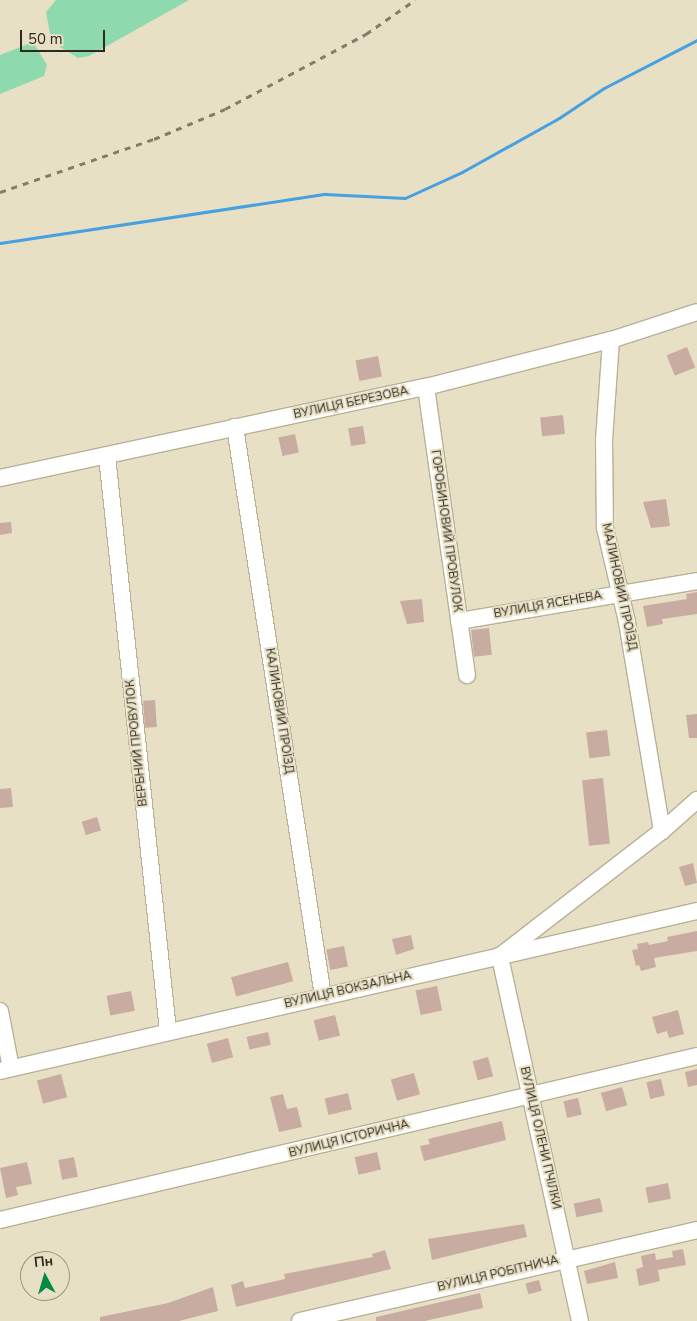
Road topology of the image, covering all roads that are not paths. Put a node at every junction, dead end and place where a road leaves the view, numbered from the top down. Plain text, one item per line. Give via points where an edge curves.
1 (697, 312) edge
2 (611, 340) junction
3 (426, 387) junction
4 (235, 427) junction
5 (106, 456) junction
6 (0, 478) edge
7 (697, 581) edge
8 (621, 593) junction
9 (458, 621) junction
10 (467, 675) dead end
11 (697, 800) edge
12 (662, 831) junction
13 (697, 911) edge
14 (500, 956) junction
15 (323, 996) junction
16 (0, 1011) edge
17 (168, 1031) junction
18 (697, 1056) edge
19 (5, 1070) edge
20 (530, 1094) junction
21 (0, 1220) edge
22 (697, 1230) edge
23 (568, 1258) junction
24 (300, 1321) edge
25 (580, 1321) edge

1 - 2 street, ВУЛИЦЯ БЕРЕЗОВА
2 - 3 street, ВУЛИЦЯ БЕРЕЗОВА
2 - 8 street, МАЛИНОВИЙ ПРОЇЗД via 604,439 605,528
3 - 4 street, ВУЛИЦЯ БЕРЕЗОВА
3 - 9 street, ГОРОБИНОВИЙ ПРОВУЛОК
4 - 5 street, ВУЛИЦЯ БЕРЕЗОВА
4 - 15 street, КАЛИНОВИЙ ПРОЇЗД
5 - 6 street, ВУЛИЦЯ БЕРЕЗОВА
5 - 17 street, ВЕРБНИЙ ПРОВУЛОК
7 - 8 street, ВУЛИЦЯ ЯСЕНЕВА
8 - 9 street, ВУЛИЦЯ ЯСЕНЕВА
8 - 12 street, МАЛИНОВИЙ ПРОЇЗД via 653,758
9 - 10 street, ГОРОБИНОВИЙ ПРОВУЛОК
11 - 12 street
12 - 14 street
13 - 14 street, ВУЛИЦЯ ВОКЗАЛЬНА
14 - 15 street, ВУЛИЦЯ ВОКЗАЛЬНА
14 - 20 street, ВУЛИЦЯ ОЛЕНИ ПЧІЛКИ
15 - 17 street, ВУЛИЦЯ ВОКЗАЛЬНА
16 - 19 street
17 - 19 street, ВУЛИЦЯ ВОКЗАЛЬНА
18 - 20 street, ВУЛИЦЯ ІСТОРИЧНА
20 - 21 street, ВУЛИЦЯ ІСТОРИЧНА
20 - 23 street, ВУЛИЦЯ ОЛЕНИ ПЧІЛКИ
22 - 23 street, ВУЛИЦЯ РОБІТНИЧА
23 - 24 street, ВУЛИЦЯ РОБІТНИЧА
23 - 25 street, ВУЛИЦЯ ОЛЕНИ ПЧІЛКИ

